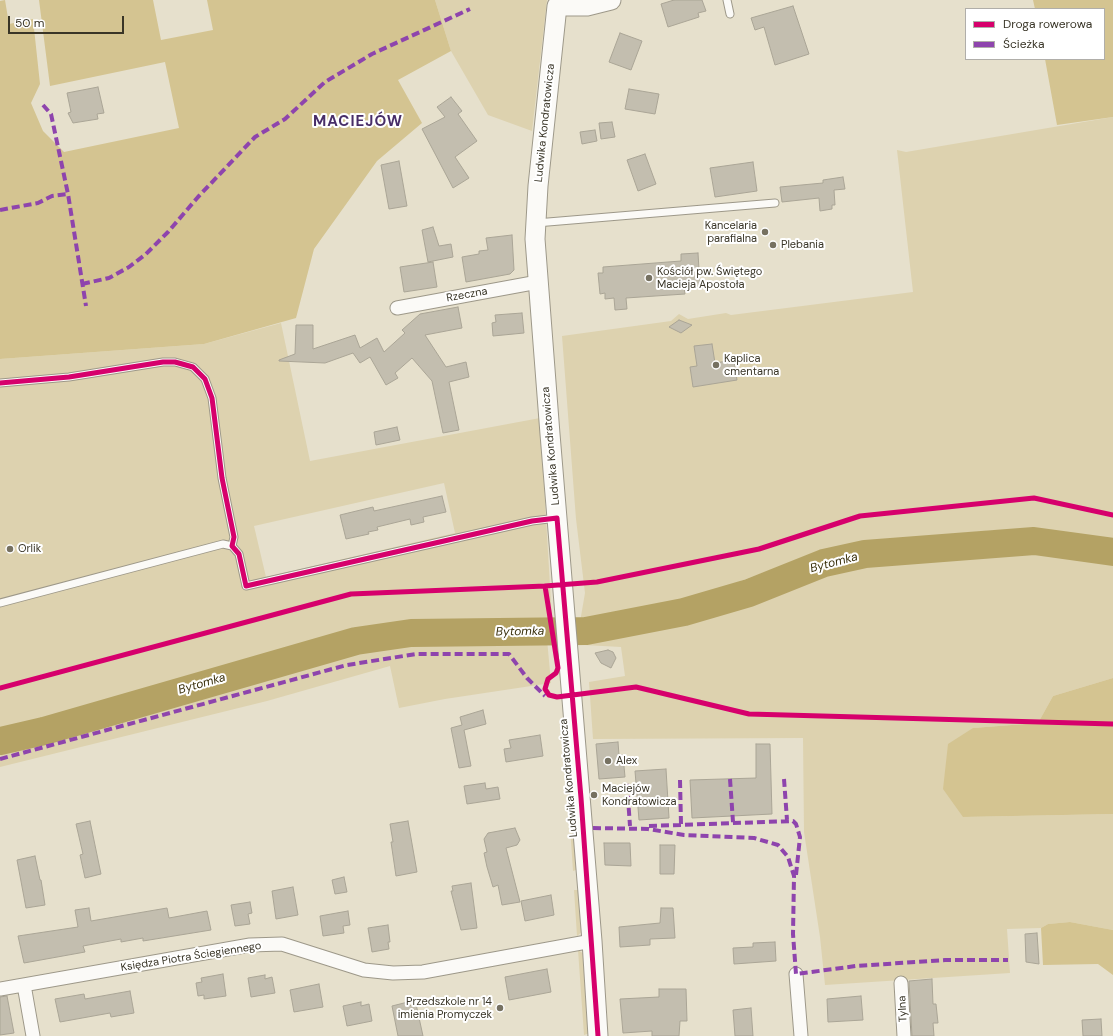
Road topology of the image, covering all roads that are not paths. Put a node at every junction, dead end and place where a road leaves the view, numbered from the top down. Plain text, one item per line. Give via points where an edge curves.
1 (611, 0) edge
2 (727, 0) edge
3 (558, 3) edge
4 (730, 14) dead end
5 (775, 203) dead end
6 (536, 223) junction
7 (538, 282) junction
8 (397, 308) dead end
9 (0, 382) edge
10 (557, 518) junction
11 (232, 546) junction
12 (0, 603) edge
13 (592, 941) junction
14 (796, 974) dead end
15 (901, 983) dead end
16 (24, 985) junction
17 (0, 989) edge
18 (33, 1036) edge
19 (598, 1036) edge
20 (801, 1036) edge
21 (904, 1036) edge

1 - 3 street via 587,6
2 - 4 lane
3 - 6 street, Ludwika Kondratowicza
5 - 6 lane
6 - 7 street, Ludwika Kondratowicza
7 - 8 street, Rzeczna
7 - 10 street, Ludwika Kondratowicza
9 - 11 lane via 70,377 163,362 193,367 205,379 212,398 222,478 234,537
10 - 11 lane via 532,520 246,586 239,554
10 - 13 street, Ludwika Kondratowicza
11 - 12 lane via 222,544
13 - 16 street, Księdza Piotra Ściegiennego via 423,972 393,973 364,970 282,944 250,945
13 - 19 street, Ludwika Kondratowicza
14 - 20 street
15 - 21 street, Tylna
16 - 17 street, Księdza Piotra Ściegiennego
16 - 18 street

